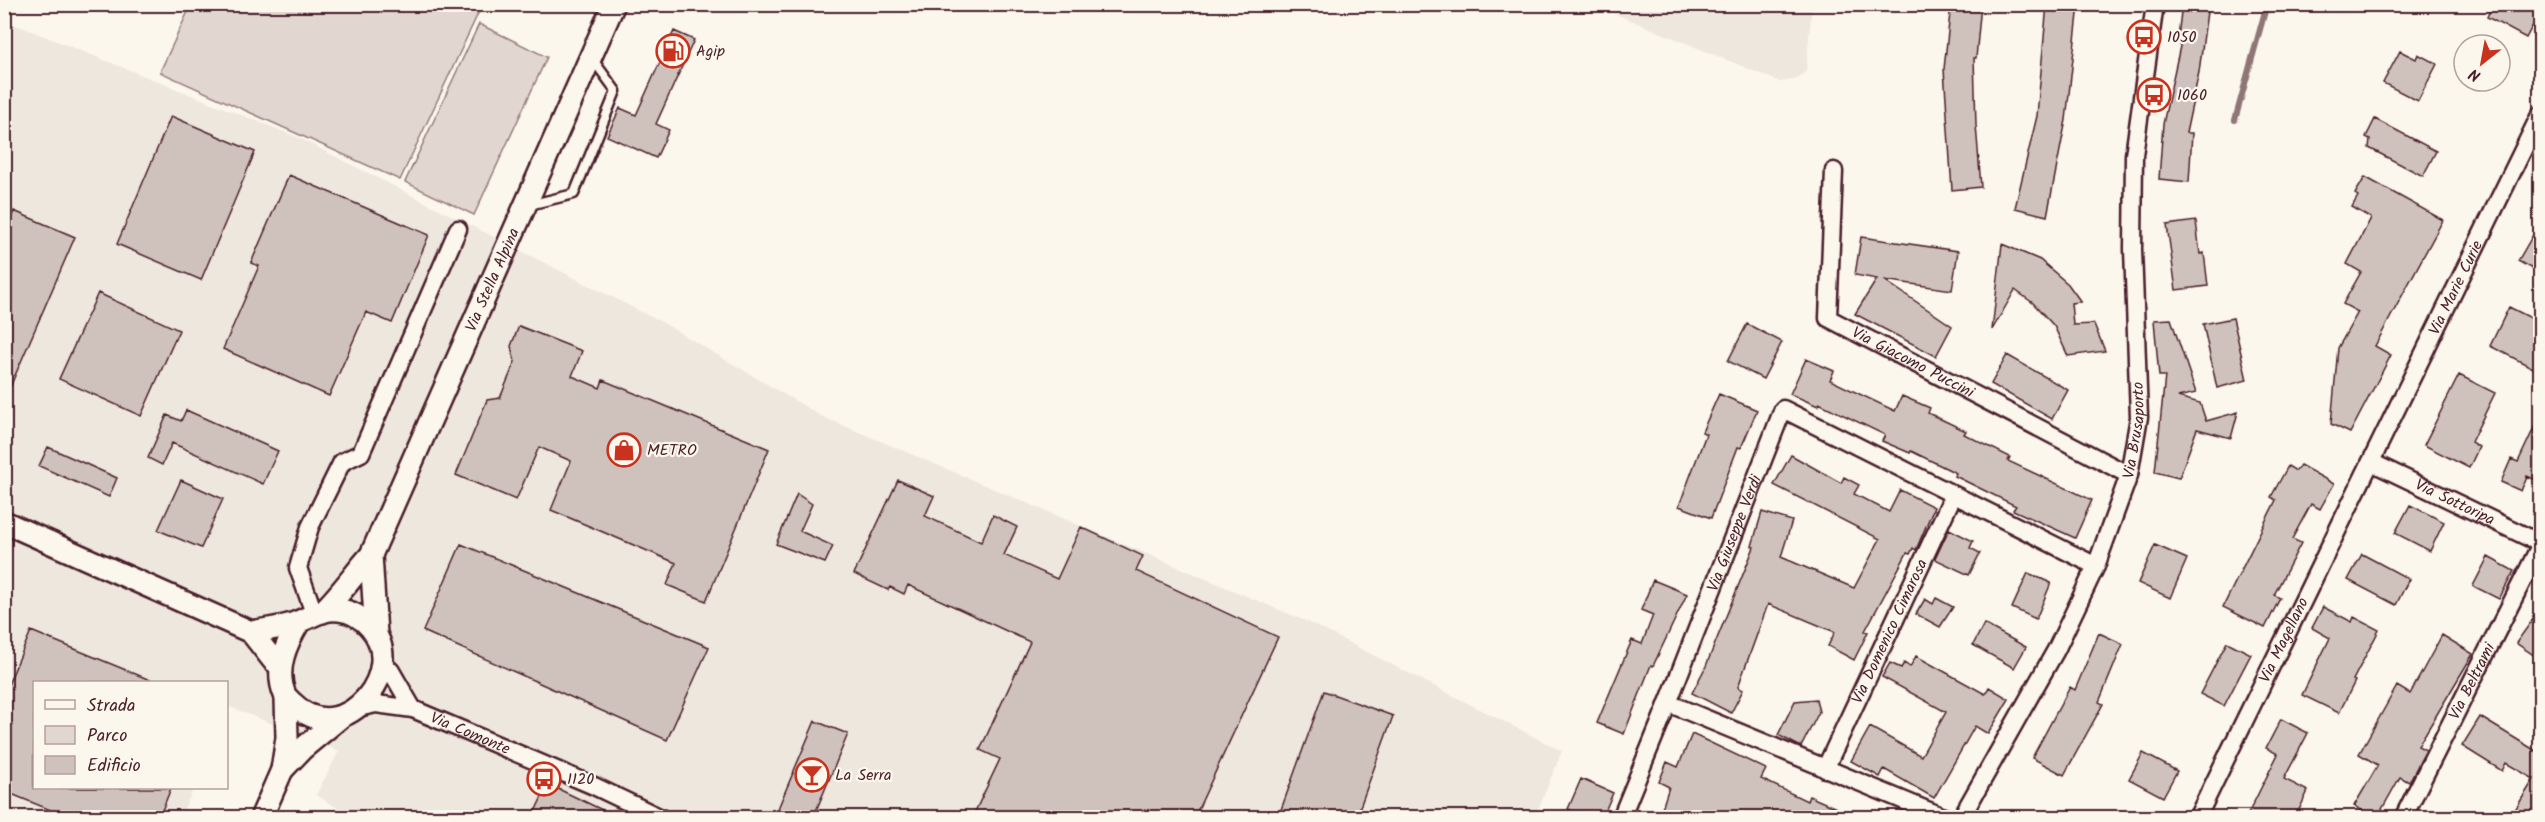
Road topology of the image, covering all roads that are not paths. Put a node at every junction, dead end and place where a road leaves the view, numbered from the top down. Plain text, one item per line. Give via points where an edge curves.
1 (614, 4) edge
2 (2155, 4) edge
3 (591, 57) junction
4 (2541, 115) edge
5 (1834, 171) dead end
6 (526, 206) junction
7 (458, 229) dead end
8 (2371, 462) junction
9 (2129, 475) junction
10 (1953, 495) junction
11 (4, 522) edge
12 (2541, 544) edge
13 (371, 555) junction
14 (2096, 566) junction
15 (312, 616) junction
16 (251, 632) junction
17 (376, 634) junction
18 (384, 663) junction
19 (281, 666) junction
20 (286, 698) junction
21 (1668, 703) junction
22 (413, 708) junction
23 (350, 712) junction
24 (1825, 769) junction
25 (282, 770) junction
26 (261, 818) edge
27 (661, 818) edge
28 (1621, 818) edge
29 (1946, 818) edge
30 (1961, 818) edge
31 (2197, 818) edge
32 (2403, 818) edge

1 - 3 street, Via Stella Alpina
2 - 9 street, Via Brusaporto via 2134,155 2139,417
3 - 6 street, Via Stella Alpina
3 - 6 lane via 616,91 574,194
4 - 8 street, Via Marie Curie
5 - 9 street, Via Giacomo Puccini via 1828,318
6 - 13 street, Via Stella Alpina
7 - 15 street via 361,453 342,462 310,527 298,568
8 - 12 street, Via Sottoripa
8 - 31 street, Via Magellano
9 - 14 street, Via Brusaporto
10 - 14 street, Via Giuseppe Verdi
10 - 21 street, Via Giuseppe Verdi via 1783,410
10 - 24 street, Via Domenico Cimarosa
11 - 16 street
12 - 32 street, Via Beltrami
13 - 15 street, Via Stella Alpina via 336,598
13 - 17 street, Via Stella Alpina
14 - 30 street, Via Brusaporto via 2056,650
15 - 16 street
15 - 17 street via 336,609 348,611
15 - 19 street via 288,640
16 - 19 street
17 - 18 street
18 - 22 street, Via Comonte
18 - 23 street via 370,696
19 - 20 street
20 - 23 street via 307,715 322,718
20 - 25 street via 287,738
21 - 24 street
21 - 28 street
22 - 23 street, Via Comonte via 376,704
22 - 27 street, Via Comonte
23 - 25 street
24 - 29 street
25 - 26 street

